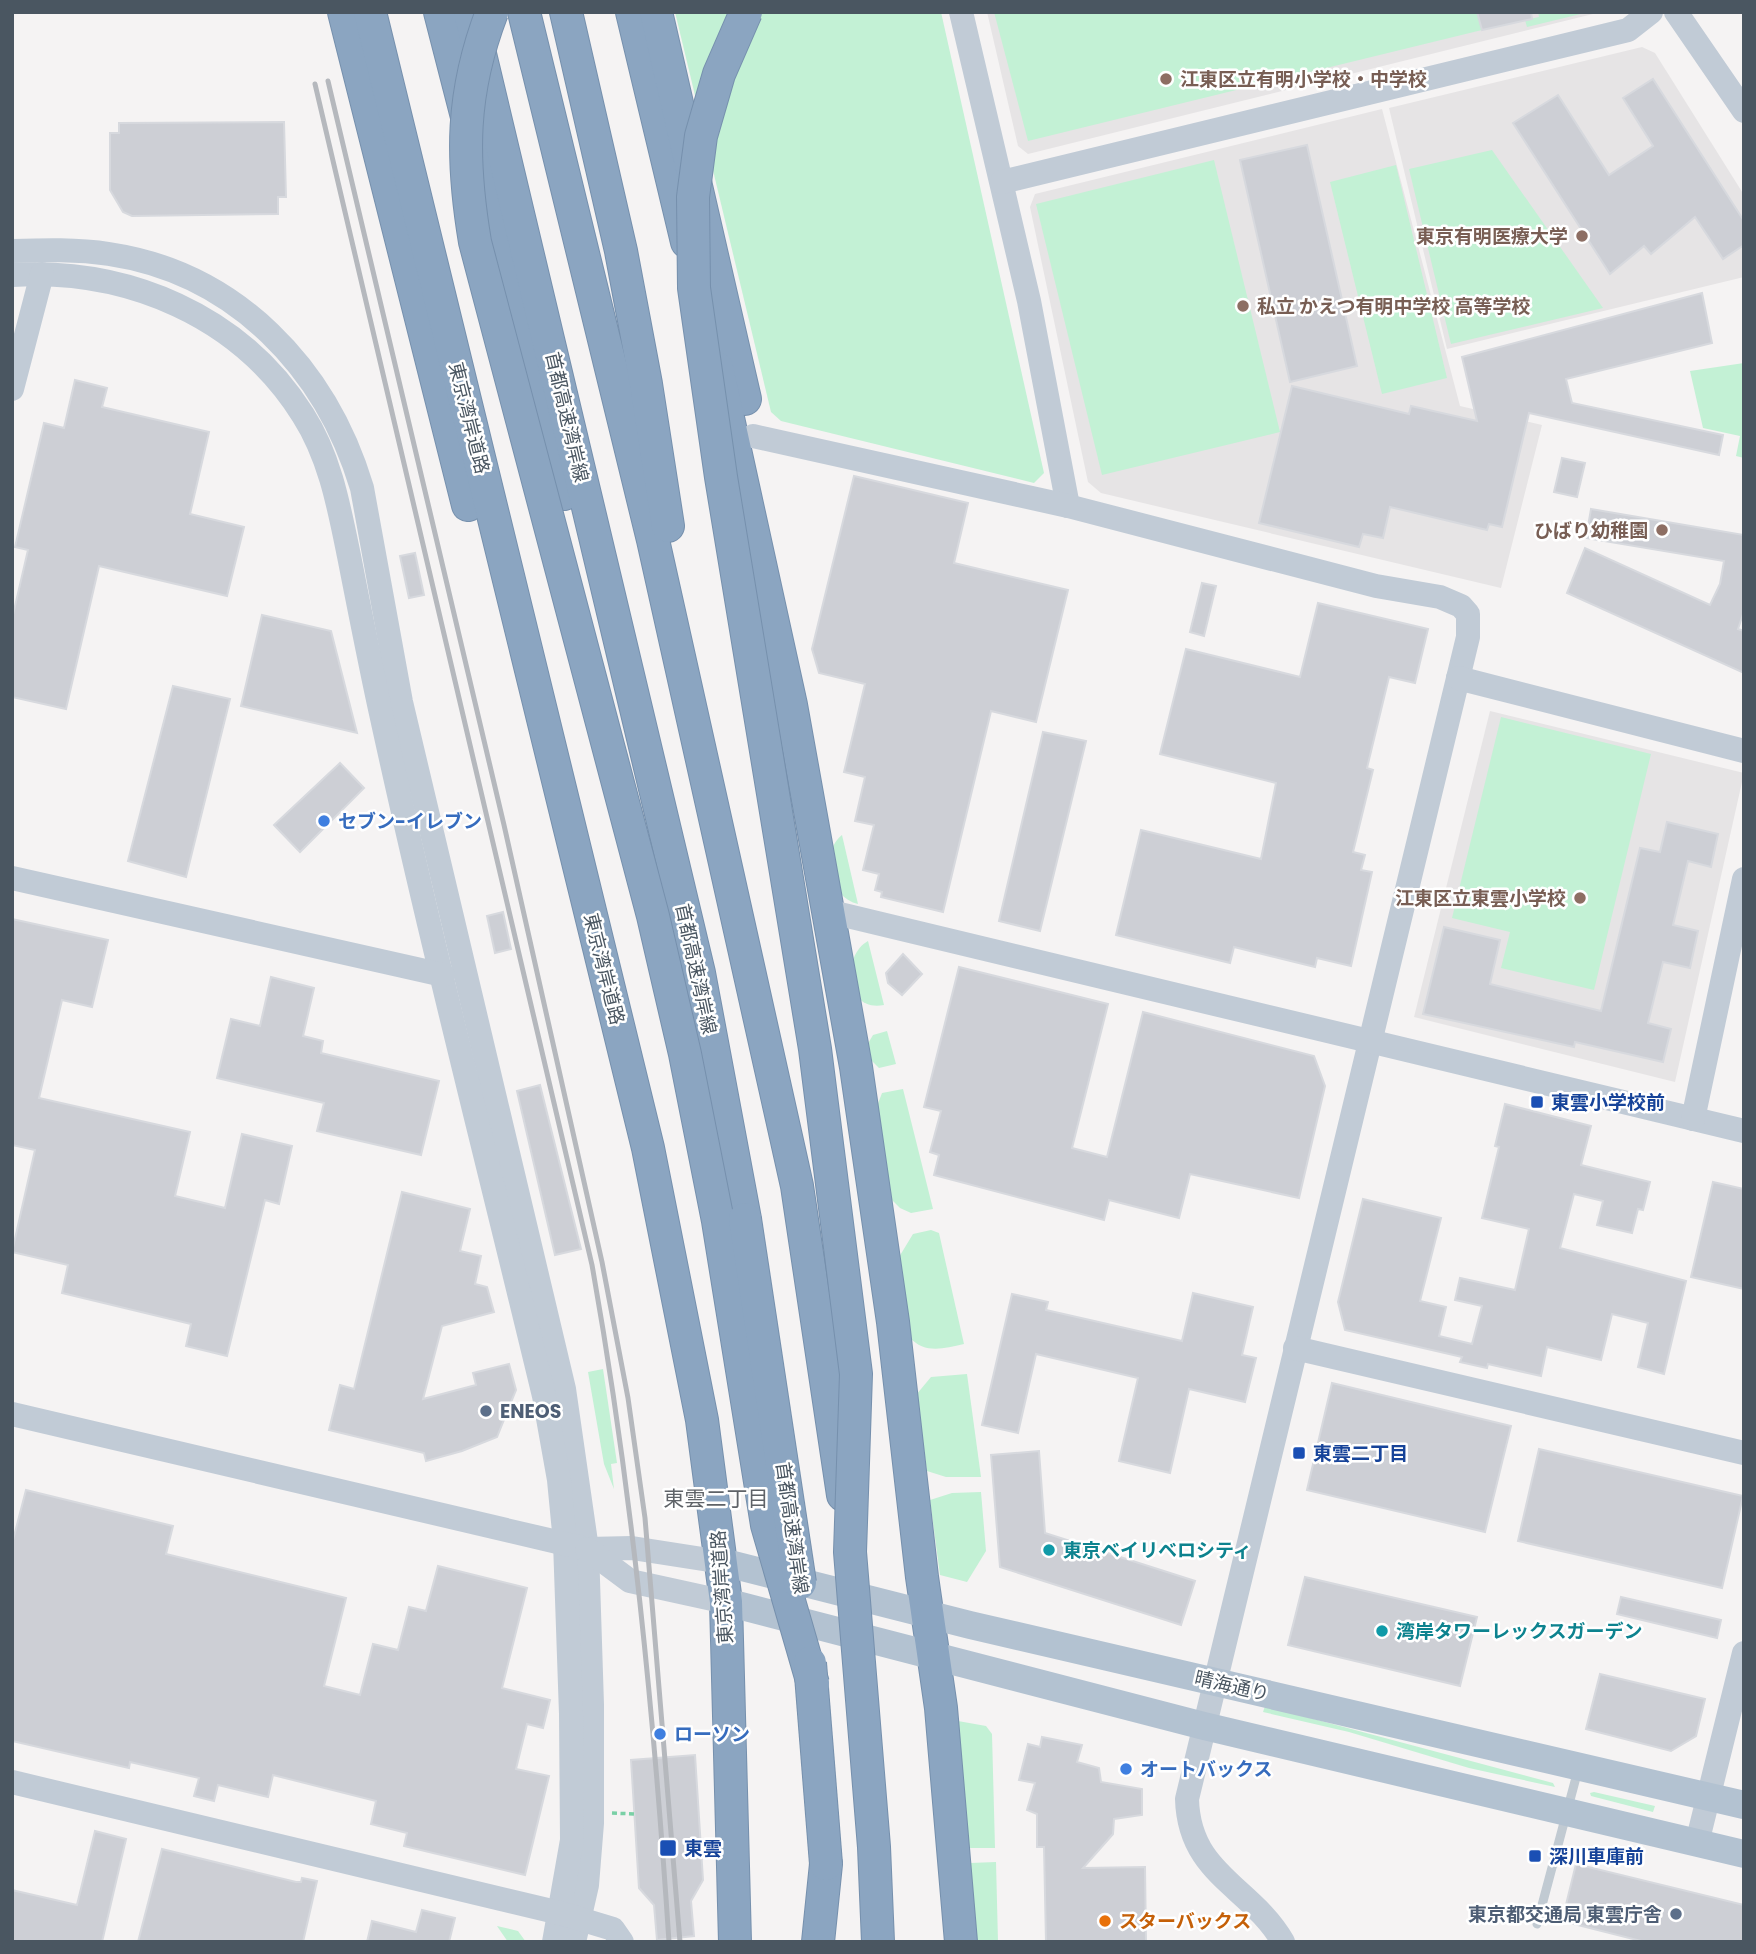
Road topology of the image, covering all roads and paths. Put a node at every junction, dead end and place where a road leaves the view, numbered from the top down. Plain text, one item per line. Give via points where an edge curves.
1 (344, 12) edge
2 (370, 12) edge
3 (440, 12) edge
4 (470, 12) edge
5 (492, 12) edge
6 (524, 12) edge
7 (566, 12) edge
8 (632, 12) edge
9 (656, 12) edge
10 (746, 12) edge
11 (961, 12) edge
12 (1651, 12) edge
13 (1676, 12) edge
14 (1744, 111) edge
15 (1002, 182) junction
16 (12, 251) edge
17 (42, 274) junction
18 (12, 275) edge
19 (12, 389) edge
20 (754, 436) junction
21 (1068, 506) junction
22 (1458, 678) junction
23 (791, 705) junction
24 (545, 726) junction
25 (1744, 751) edge
26 (12, 878) edge
27 (1744, 879) edge
28 (827, 911) junction
29 (749, 966) junction
30 (699, 974) junction
31 (443, 975) junction
32 (1368, 1042) junction
33 (1693, 1119) junction
34 (1744, 1131) edge
35 (1296, 1348) junction
36 (12, 1414) edge
37 (1744, 1454) edge
38 (576, 1545) junction
39 (850, 1552) junction
40 (722, 1562) junction
41 (726, 1602) junction
42 (928, 1614) junction
43 (1744, 1653) edge
44 (935, 1656) junction
45 (1215, 1682) junction
46 (813, 1684) junction
47 (1204, 1726) junction
48 (1579, 1767) junction
49 (12, 1782) edge
50 (1708, 1797) junction
51 (1744, 1805) edge
52 (610, 1813) dead end
53 (1567, 1813) junction
54 (635, 1814) dead end
55 (1697, 1843) junction
56 (1744, 1854) edge
57 (825, 1864) junction
58 (1537, 1924) dead end
59 (572, 1925) edge
60 (554, 1942) edge
61 (622, 1942) edge
62 (734, 1942) edge
63 (818, 1942) edge
64 (828, 1942) edge
65 (878, 1942) edge
66 (961, 1942) edge
67 (1283, 1942) edge

1 - 24 highway via 508,652
2 - 24 highway, 東京湾岸道路
3 - 30 highway via 580,558
4 - 30 highway, 首都高速湾岸線
5 - 46 highway, bridge via 473,71 464,139 475,242 656,929 718,1222 767,1525
6 - 29 highway via 653,540
7 - 29 highway via 621,251 673,561 744,901
8 - 23 highway via 746,488
9 - 20 highway
10 - 39 highway, bridge via 719,74 701,136 693,197 694,288 795,921 840,1239 856,1374
11 - 15 street
12 - 15 street via 1628,30
13 - 14 street
15 - 21 street via 1030,301
16 - 38 street via 111,254 211,289 257,321 293,356 344,434 362,488 401,702 564,1388
17 - 18 street
17 - 19 street
17 - 31 street via 83,276 137,288 194,313 262,363 304,415 334,488 380,711
20 - 21 street
20 - 23 highway
21 - 22 street via 1376,586 1440,597 1461,606 1469,624
22 - 25 street
22 - 32 street
23 - 28 highway
24 - 40 highway, 東京湾岸道路 via 648,1149 700,1407
26 - 31 street
27 - 33 street
28 - 32 street
28 - 42 highway via 856,1067 893,1322
29 - 39 highway, bridge via 797,1186
30 - 46 highway, 首都高速湾岸線, bridge via 745,1219
31 - 38 street
32 - 33 street
32 - 35 street
33 - 34 street
35 - 37 street
35 - 45 street
36 - 38 street
38 - 40 street
38 - 41 street via 630,1581
38 - 59 street
39 - 65 highway, bridge
40 - 41 highway, 東京湾岸道路
40 - 42 main road, 晴海通り
41 - 44 main road
41 - 62 highway, 東京湾岸道路
42 - 44 highway
42 - 45 main road, 晴海通り
43 - 50 street
44 - 47 main road
44 - 66 highway
45 - 47 street
45 - 48 main road, 晴海通り
46 - 57 highway, 首都高速湾岸線, bridge
47 - 53 main road
47 - 67 street via 1187,1799 1192,1836 1210,1866
48 - 50 main road, 晴海通り
48 - 53 lane
49 - 59 street
50 - 51 main road, 晴海通り
50 - 55 street
52 - 54 path
53 - 55 main road
53 - 58 lane
55 - 56 main road
57 - 63 highway
57 - 64 highway, 首都高速湾岸線
59 - 60 street
59 - 61 street via 613,1929

